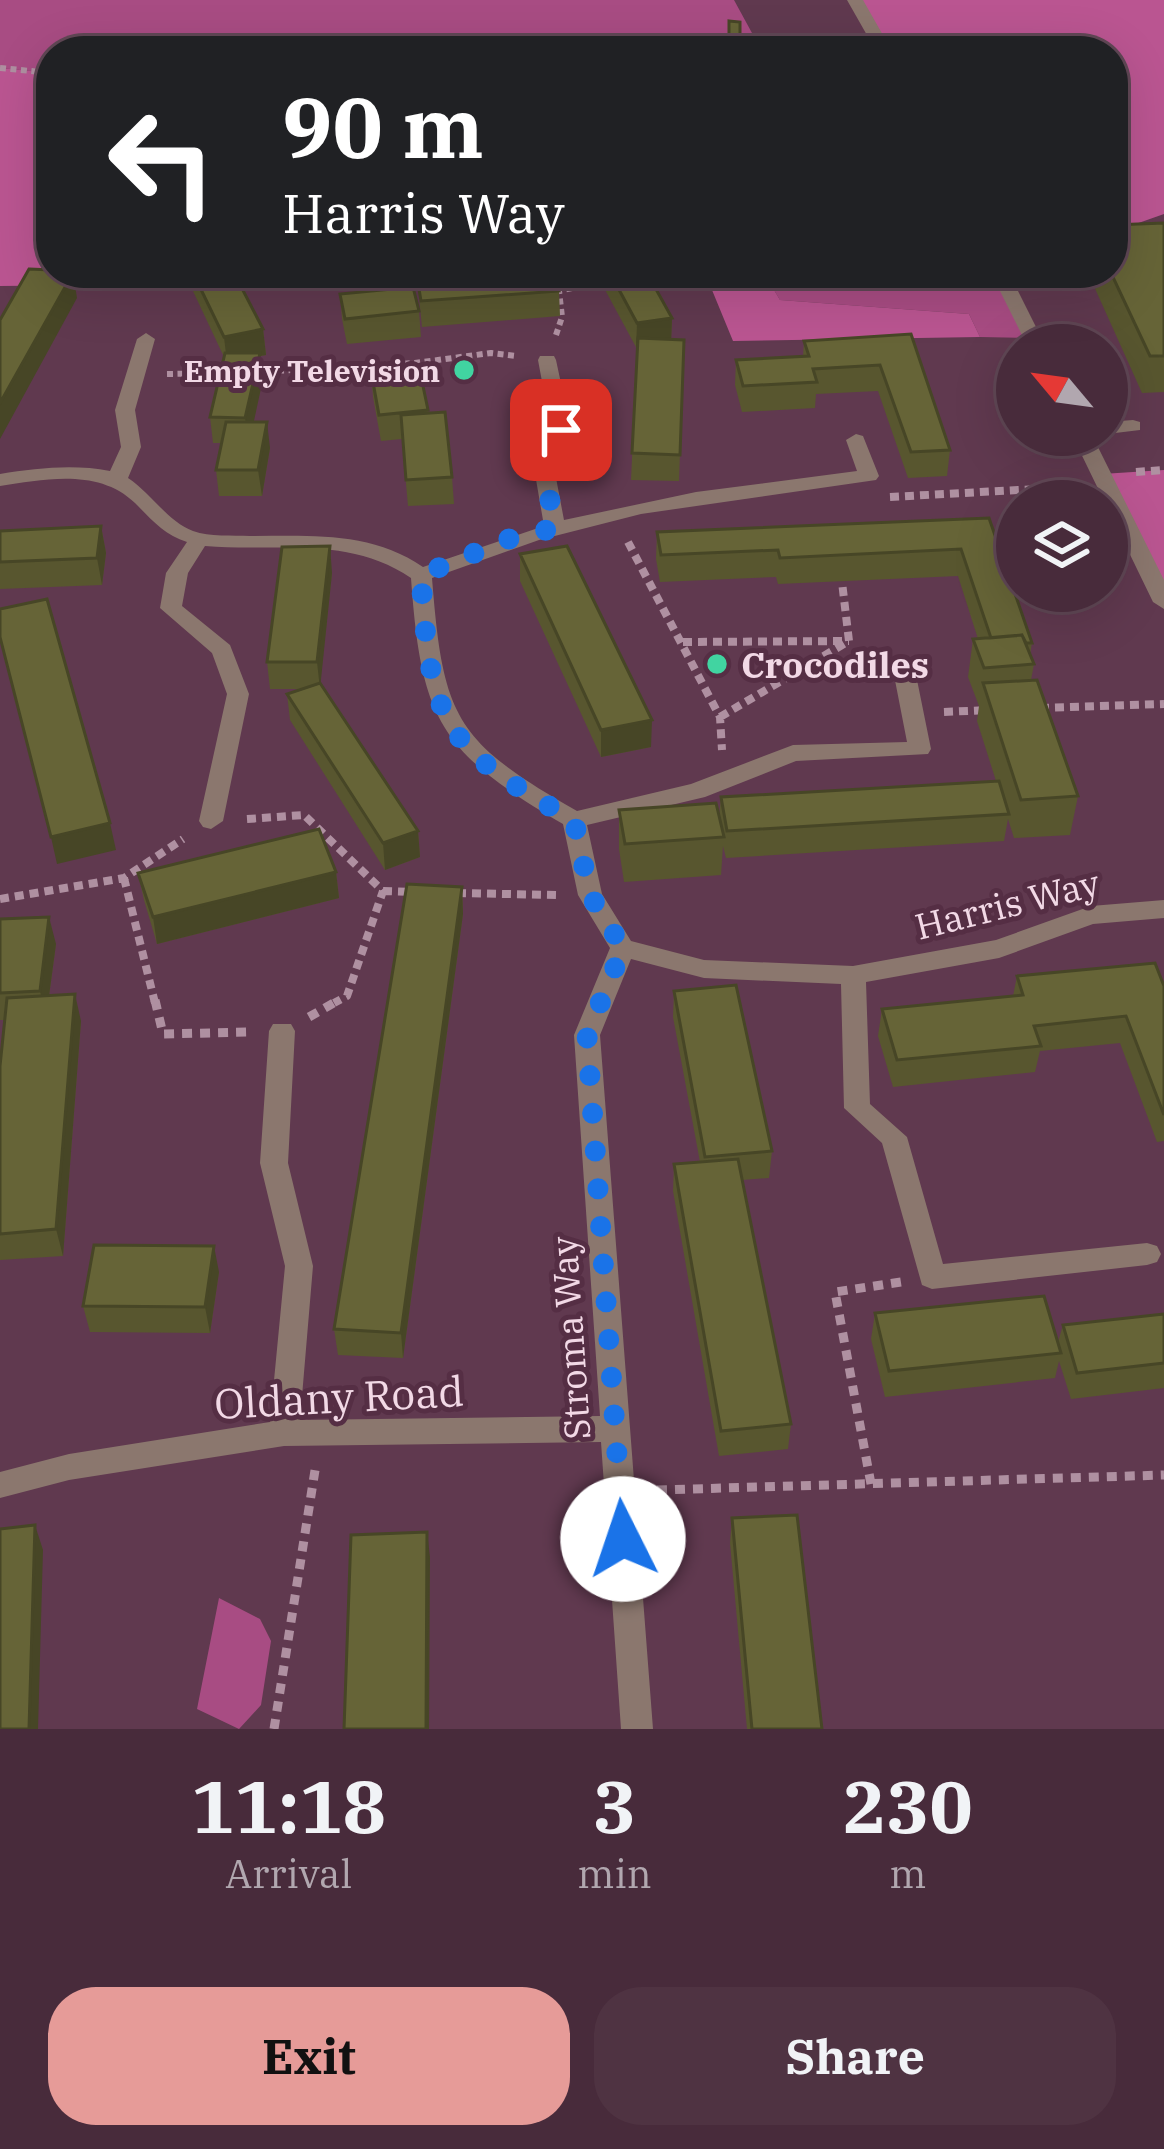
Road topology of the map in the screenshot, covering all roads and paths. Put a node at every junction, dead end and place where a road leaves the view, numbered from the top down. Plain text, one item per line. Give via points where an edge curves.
1 (856, 0) edge
2 (876, 36) edge
3 (0, 68) edge
4 (36, 72) edge
5 (572, 288) edge
6 (1008, 288) edge
7 (1026, 324) edge
8 (146, 340) dead end
9 (548, 360) junction
10 (136, 373) junction
11 (1128, 426) edge
12 (1132, 426) dead end
13 (856, 440) dead end
14 (117, 479) junction
15 (0, 480) edge
16 (996, 491) edge
17 (875, 498) dead end
18 (613, 514) junction
19 (1128, 527) edge
20 (555, 528) junction
21 (199, 538) junction
22 (421, 575) junction
23 (842, 581) edge
24 (1164, 602) edge
25 (849, 641) junction
26 (683, 642) junction
27 (904, 670) dead end
28 (1164, 704) edge
29 (1027, 709) edge
30 (1004, 710) edge
31 (912, 713) junction
32 (720, 717) junction
33 (724, 780) junction
34 (574, 820) junction
35 (211, 821) junction
36 (124, 878) junction
37 (383, 891) junction
38 (429, 892) edge
39 (452, 892) edge
40 (590, 895) junction
41 (0, 899) edge
42 (1164, 909) edge
43 (623, 948) junction
44 (853, 975) junction
45 (282, 1031) junction
46 (1147, 1254) dead end
47 (932, 1277) junction
48 (615, 1429) junction
49 (321, 1432) junction
50 (284, 1433) junction
51 (1164, 1475) edge
52 (871, 1484) junction
53 (0, 1485) edge
54 (620, 1491) junction
55 (274, 1729) edge
56 (637, 1729) edge

1 - 2 street
3 - 4 path
5 - 9 path via 559,291 562,317
6 - 7 street
8 - 10 street
9 - 10 path via 490,353 328,370
9 - 20 street via 561,430 543,462
10 - 14 street via 125,410 131,447
11 - 12 street
13 - 18 street via 868,476 714,492
14 - 15 street
14 - 21 street via 169,531
16 - 17 path
18 - 20 street
18 - 26 path
19 - 24 street
20 - 22 street
21 - 22 street via 368,546 403,558
21 - 35 street via 177,573 171,608 222,650 238,694
22 - 34 street via 426,658 455,734 501,780
23 - 25 path
25 - 26 path
25 - 32 path
26 - 32 path
27 - 31 street
28 - 29 path
30 - 31 path
31 - 33 street via 920,749 793,753
32 - 33 path
33 - 34 street
34 - 40 street
35 - 36 path
35 - 37 path via 304,815
36 - 41 path
36 - 45 path via 163,1034
37 - 38 path
37 - 45 path via 347,996
39 - 40 path
40 - 43 street
42 - 44 street, Harris Way via 1090,915 998,949
43 - 44 street, Harris Way via 704,969
43 - 48 street, Stroma Way via 587,1035
44 - 47 street via 857,1108 894,1137
45 - 50 street via 274,1163 299,1266
46 - 47 street
47 - 52 path via 835,1292
48 - 49 street, Oldany Road
48 - 54 street, Stroma Way
49 - 50 street, Oldany Road
49 - 55 path
50 - 53 street, Oldany Road
51 - 52 path
52 - 54 path
54 - 56 street, Stroma Way

